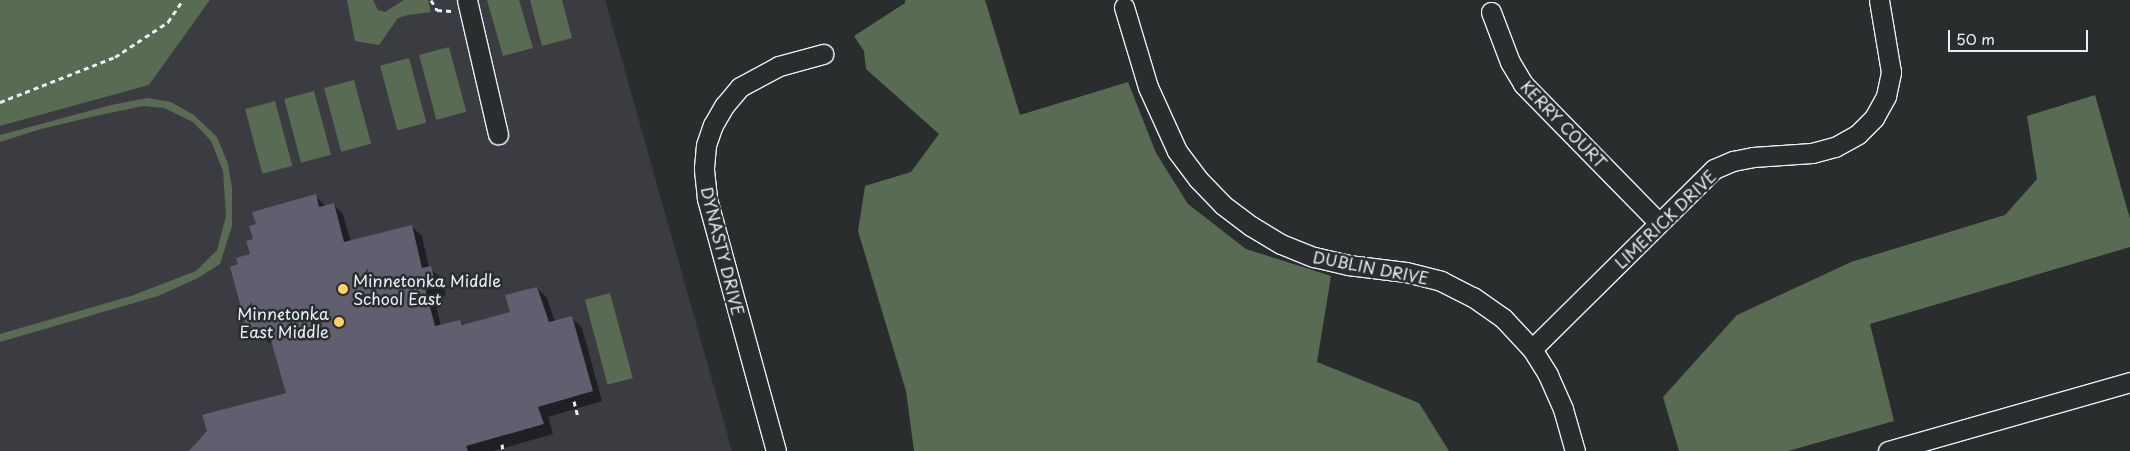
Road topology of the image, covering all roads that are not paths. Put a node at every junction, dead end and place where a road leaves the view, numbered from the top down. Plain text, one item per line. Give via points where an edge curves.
1 (467, 0) edge
2 (1879, 0) edge
3 (1124, 7) dead end
4 (1491, 12) dead end
5 (823, 54) dead end
6 (498, 134) dead end
7 (1659, 223) junction
8 (1532, 349) junction
9 (2130, 382) edge
10 (776, 451) edge
11 (1575, 451) edge
12 (1888, 451) edge

1 - 6 street
2 - 7 street, LIMERICK DRIVE via 1891,72 1886,96 1874,118 1858,134 1835,147 1812,153 1753,157 1714,169
3 - 8 street, DUBLIN DRIVE via 1161,120 1177,151 1222,205 1281,244 1314,257 1441,281 1473,297 1503,318
4 - 7 street, KERRY COURT via 1510,62 1523,84
5 - 10 street, DYNASTY DRIVE via 779,66 740,88 720,113 706,145 707,198
7 - 8 street, LIMERICK DRIVE
8 - 11 street, DUBLIN DRIVE via 1563,409
9 - 12 street

